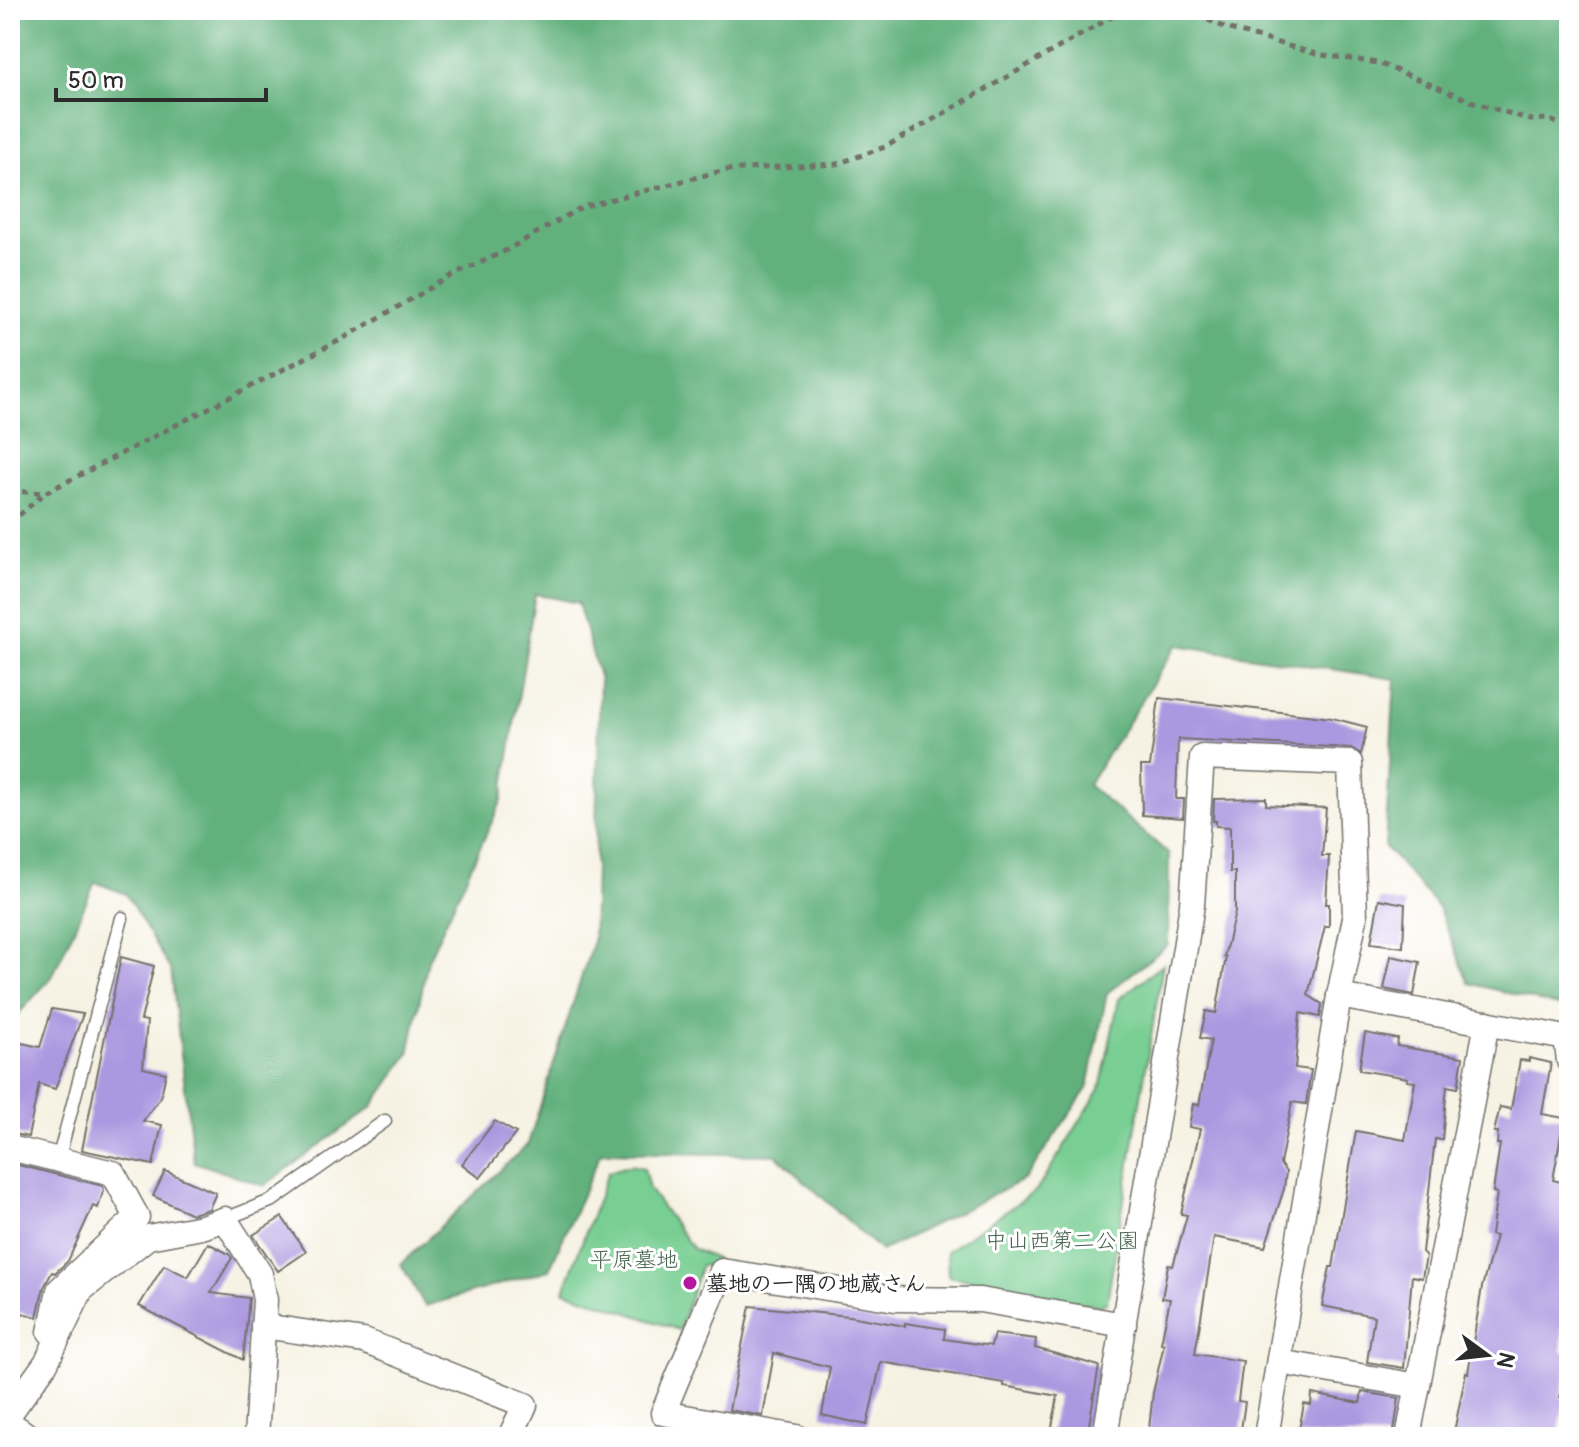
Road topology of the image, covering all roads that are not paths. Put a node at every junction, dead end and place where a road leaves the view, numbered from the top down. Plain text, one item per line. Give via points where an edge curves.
1 (122, 918) dead end
2 (1339, 996) junction
3 (1487, 1023) junction
4 (1569, 1061) edge
5 (385, 1121) dead end
6 (10, 1148) edge
7 (58, 1160) junction
8 (225, 1219) junction
9 (1124, 1325) junction
10 (263, 1326) junction
11 (54, 1346) junction
12 (1279, 1362) junction
13 (1418, 1386) junction
14 (10, 1414) edge
15 (40, 1437) edge
16 (256, 1437) edge
17 (510, 1437) edge
18 (797, 1437) edge
19 (1105, 1437) edge
20 (1266, 1437) edge
21 (1408, 1437) edge

1 - 7 lane
2 - 3 street
2 - 9 street via 1355,918 1350,763 1202,757 1192,905
2 - 12 street
3 - 4 street via 1566,1038
3 - 13 street
5 - 8 lane via 273,1200
6 - 7 street
7 - 11 street via 113,1173 137,1217 59,1290 49,1330
8 - 10 street via 260,1274
8 - 11 street via 148,1237 81,1290
9 - 18 street via 980,1300 895,1299 722,1271 663,1413
9 - 19 street
10 - 16 street
10 - 17 street via 364,1341 525,1405
11 - 14 street
12 - 13 street
12 - 20 street
13 - 21 street
14 - 15 lane

